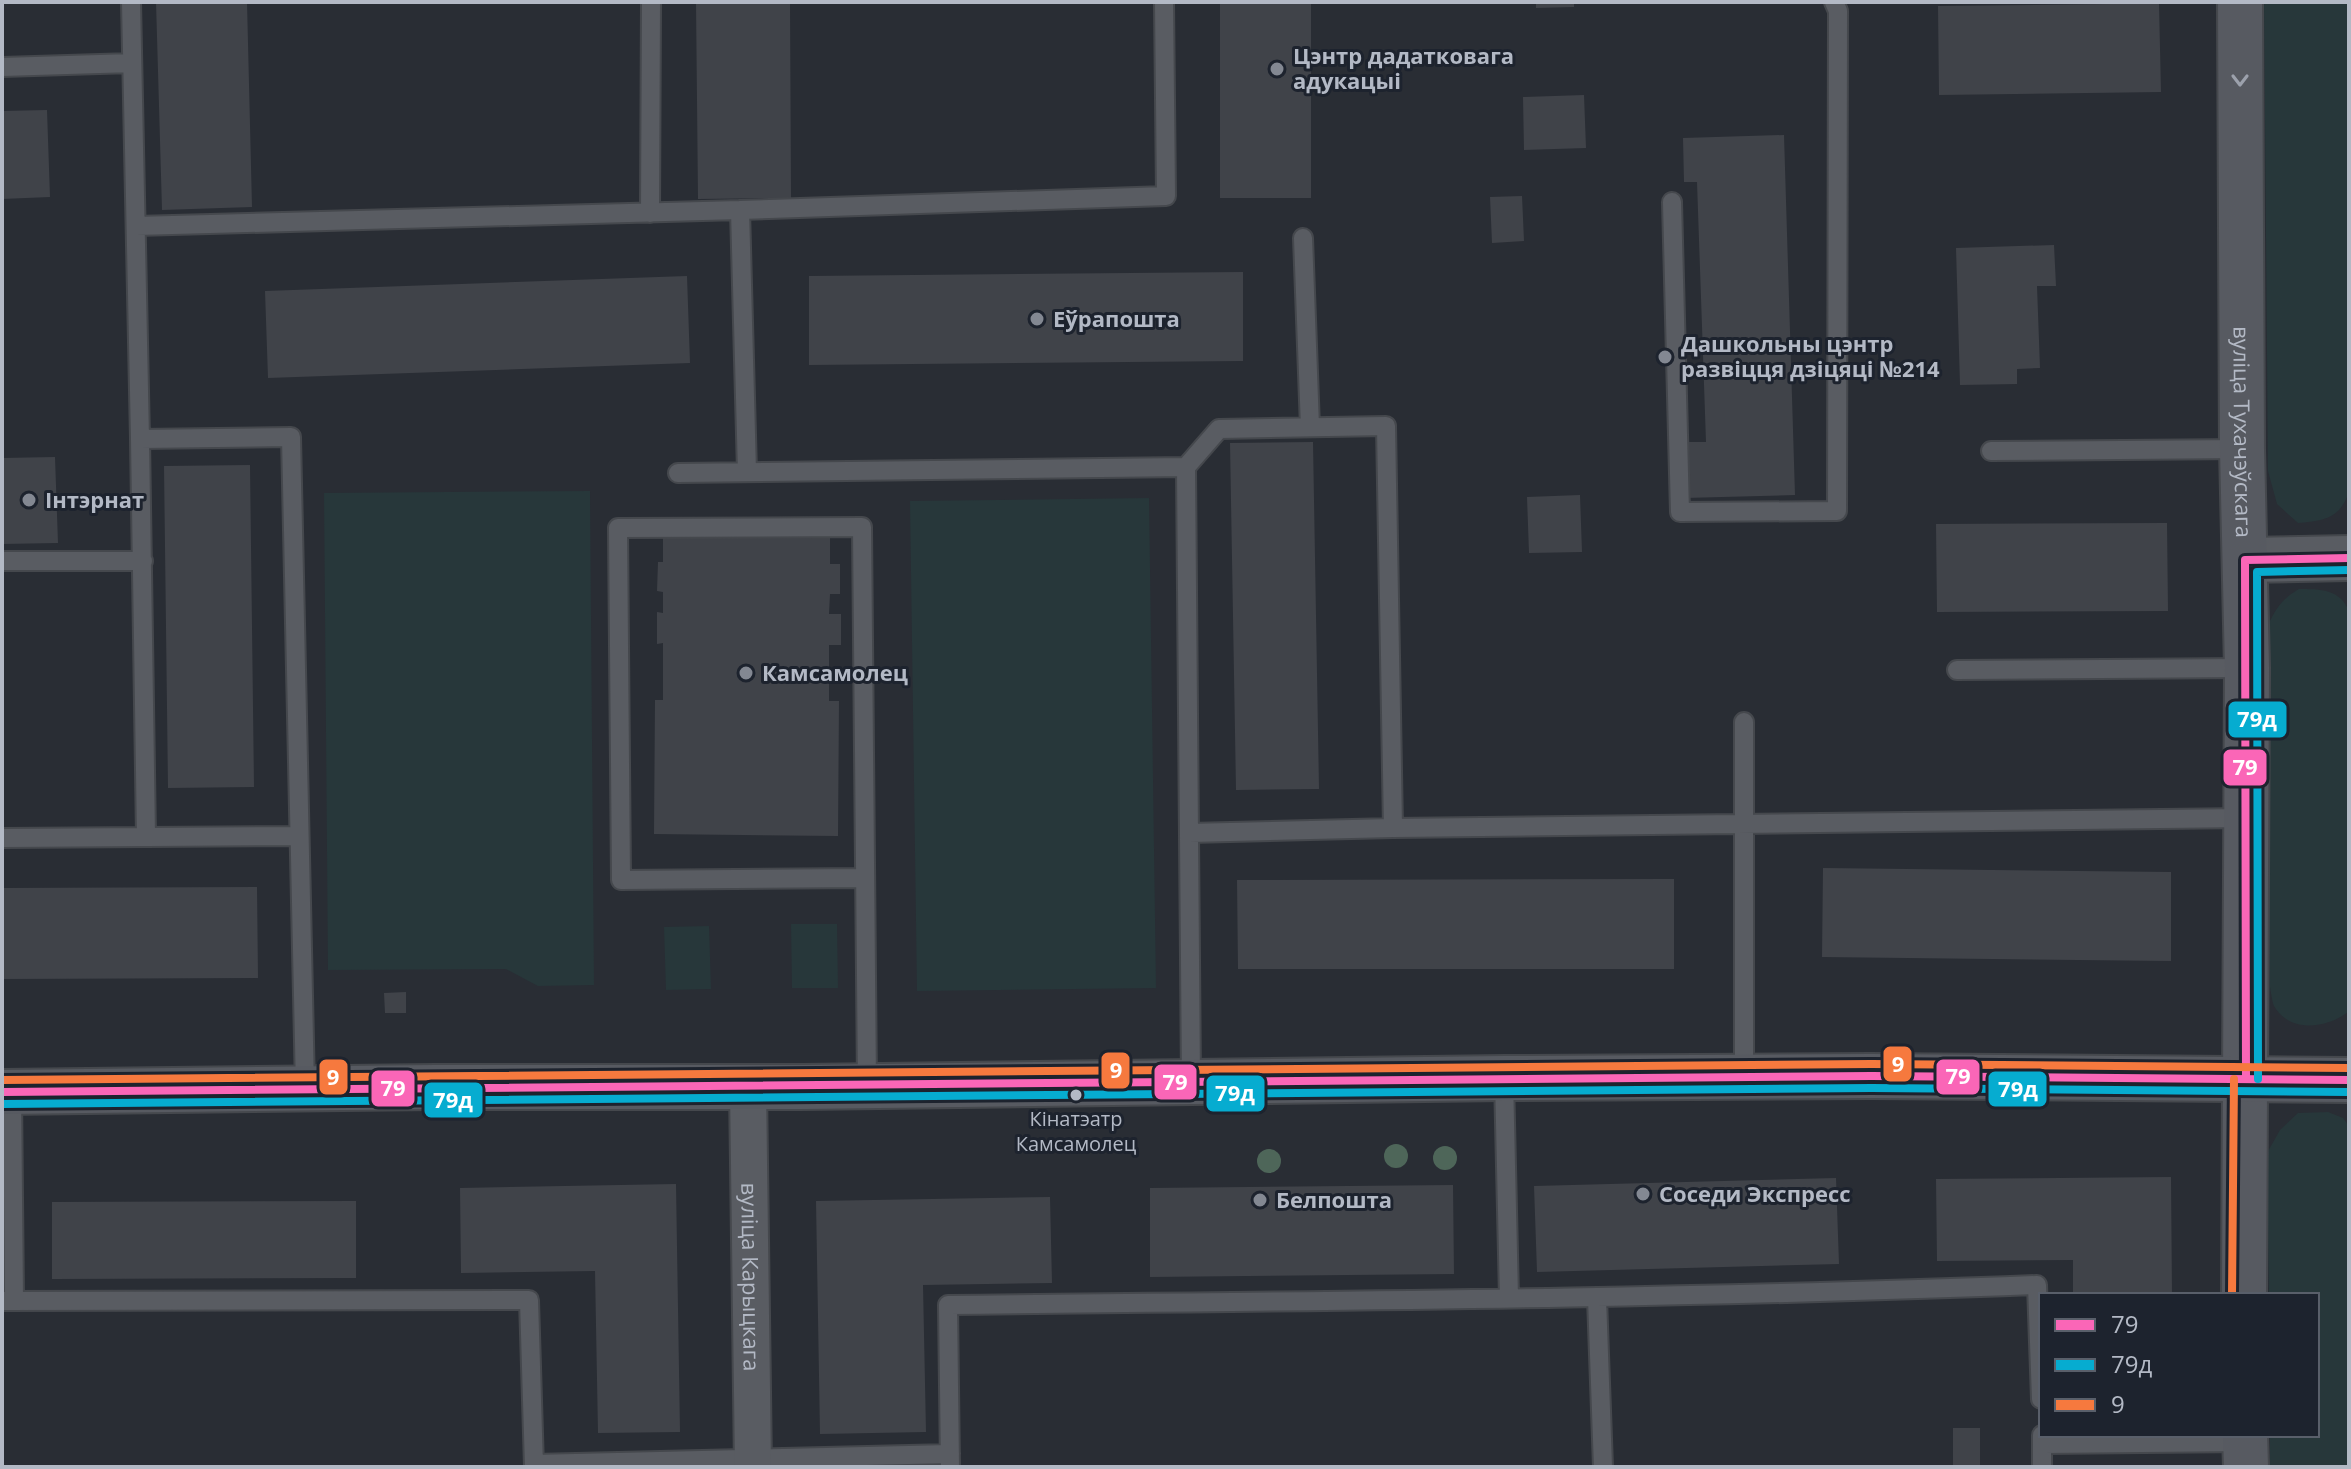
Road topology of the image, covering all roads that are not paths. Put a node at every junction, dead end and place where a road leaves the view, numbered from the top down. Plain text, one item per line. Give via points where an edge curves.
1 (131, 2) edge
2 (651, 2) edge
3 (1164, 2) edge
4 (1834, 2) edge
5 (2240, 2) edge
6 (132, 63) junction
7 (2, 67) edge
8 (1672, 202) dead end
9 (740, 210) junction
10 (650, 213) junction
11 (136, 226) junction
12 (1303, 238) dead end
13 (1310, 427) junction
14 (140, 439) junction
15 (2242, 449) junction
16 (1991, 451) dead end
17 (1186, 467) junction
18 (747, 472) junction
19 (678, 473) dead end
20 (2349, 558) edge
21 (2245, 560) junction
22 (2, 561) edge
23 (143, 561) junction
24 (2247, 668) junction
25 (1957, 670) dead end
26 (1744, 722) dead end
27 (2247, 818) junction
28 (1744, 824) junction
29 (1393, 828) junction
30 (1189, 833) junction
31 (299, 836) junction
32 (146, 837) junction
33 (2, 838) edge
34 (865, 878) junction
35 (1504, 1078) junction
36 (1744, 1078) junction
37 (2246, 1079) junction
38 (2349, 1080) edge
39 (1191, 1082) junction
40 (867, 1086) junction
41 (748, 1087) junction
42 (305, 1088) junction
43 (7, 1092) edge
44 (2244, 1293) edge
45 (1509, 1298) junction
46 (1597, 1298) junction
47 (8, 1301) edge
48 (2039, 1342) edge
49 (2042, 1440) edge
50 (2245, 1448) edge
51 (950, 1460) edge
52 (753, 1463) edge
53 (534, 1465) edge
54 (1603, 1467) edge
55 (2042, 1467) edge

1 - 6 lane
2 - 10 lane
3 - 9 lane via 1166,196
4 - 8 lane via 1837,511 1680,512
5 -> 15 main road, вуліца Тухачэўскага
6 - 7 lane
6 - 11 lane
9 - 10 lane
9 - 18 lane
10 - 11 lane
11 - 14 lane
12 - 13 lane
13 - 17 lane via 1219,429
13 - 29 lane via 1386,426
14 - 23 lane
14 - 31 lane via 291,437
15 - 16 lane
15 - 21 main road, вуліца Тухачэўскага
17 - 18 lane
17 - 30 lane
18 - 19 lane
20 - 21 street
21 - 24 main road, вуліца Тухачэўскага
22 - 23 lane
23 - 32 lane
24 - 25 lane
24 - 27 main road, вуліца Тухачэўскага
26 - 28 lane
27 - 28 lane
27 - 37 main road, вуліца Тухачэўскага
28 - 29 lane
28 - 36 lane
29 - 30 lane
30 - 39 lane
31 - 32 lane
31 - 42 lane
32 - 33 lane
34 - 34 lane via 862,527 618,528 621,880
34 - 40 lane
35 - 36 main road
35 - 39 main road
35 - 45 lane
36 - 37 main road
37 - 38 main road
37 - 44 main road, вуліца Тухачэўскага
39 - 40 main road
40 - 41 main road
41 - 42 main road
41 - 52 street, вуліца Карыцкага
42 - 43 main road
43 - 47 lane
45 - 46 lane
45 - 51 lane via 948,1305
46 - 48 lane via 2037,1285
46 - 54 lane
47 - 53 lane via 529,1300
49 - 50 lane
49 - 55 lane
51 - 52 lane
52 - 53 lane

